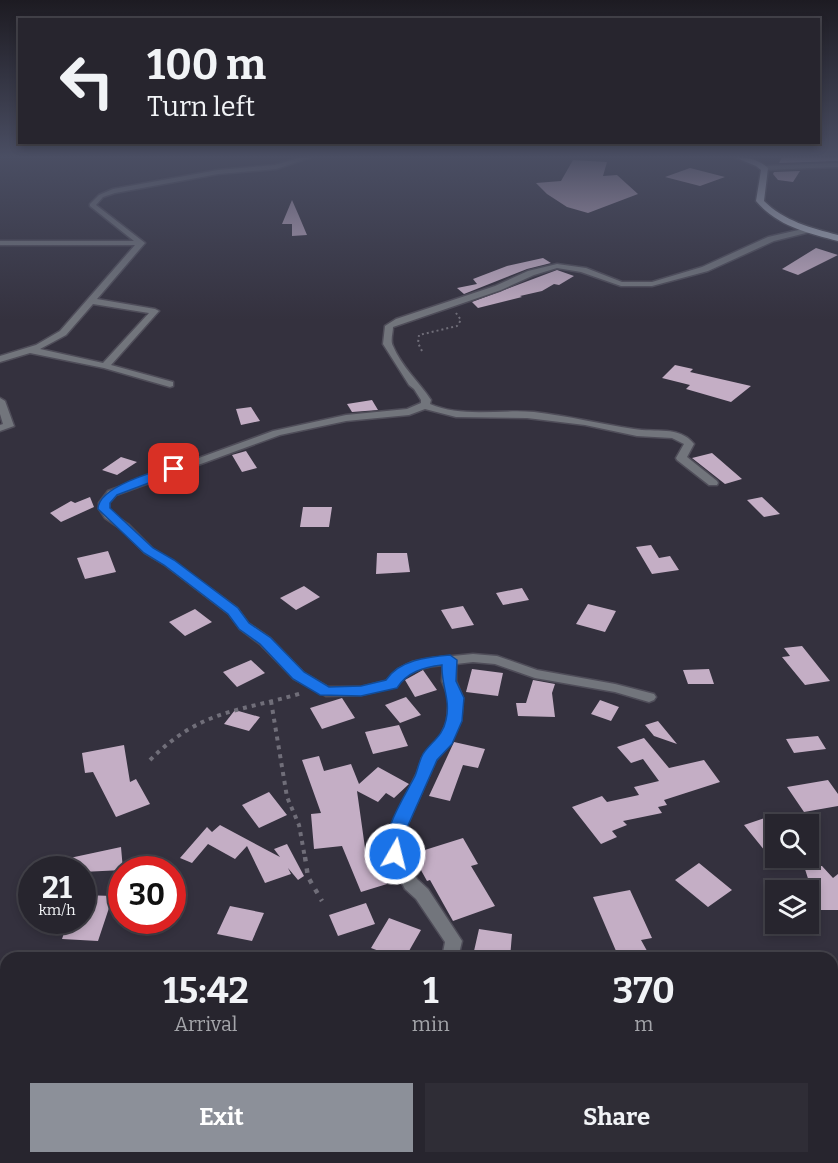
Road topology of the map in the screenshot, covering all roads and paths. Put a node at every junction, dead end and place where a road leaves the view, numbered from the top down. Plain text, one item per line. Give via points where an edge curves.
1 (100, 211) edge
2 (772, 211) edge
3 (807, 230) junction
4 (838, 238) edge
5 (0, 243) edge
6 (141, 243) junction
7 (92, 301) junction
8 (444, 306) junction
9 (29, 350) junction
10 (422, 351) dead end
11 (0, 359) edge
12 (105, 366) junction
13 (170, 384) dead end
14 (0, 401) edge
15 (425, 405) junction
16 (0, 428) edge
17 (713, 483) dead end
18 (450, 660) junction
19 (313, 685) junction
20 (649, 697) dead end
21 (272, 701) junction
22 (150, 760) dead end
23 (322, 901) dead end
24 (451, 952) edge

1 - 6 street
2 - 3 main road
3 - 4 main road
3 - 8 street via 771,239 705,269 652,284 621,284 583,270 557,267
5 - 6 street
6 - 7 street
7 - 9 street via 63,333
7 - 12 street via 155,311
8 - 10 path via 461,320 457,326 419,335
8 - 15 street via 399,321 387,331 387,344 426,400
9 - 11 street
9 - 12 street
12 - 13 street
14 - 16 street via 9,426
15 - 17 street via 457,415 511,414 678,436 689,444 681,458
15 - 19 street via 409,412 346,418 277,432 112,492 104,503 109,516 149,551 233,611 244,626
18 - 19 street via 427,662 397,675 391,684 361,691 326,692
18 - 20 street via 497,660 536,674
18 - 24 street via 449,681 456,698 454,721 446,740 429,758 397,830 395,854 411,885 423,894 454,941
19 - 21 path via 308,691
21 - 22 path via 236,708 210,719 174,738
21 - 23 path via 287,796 299,825 309,877

